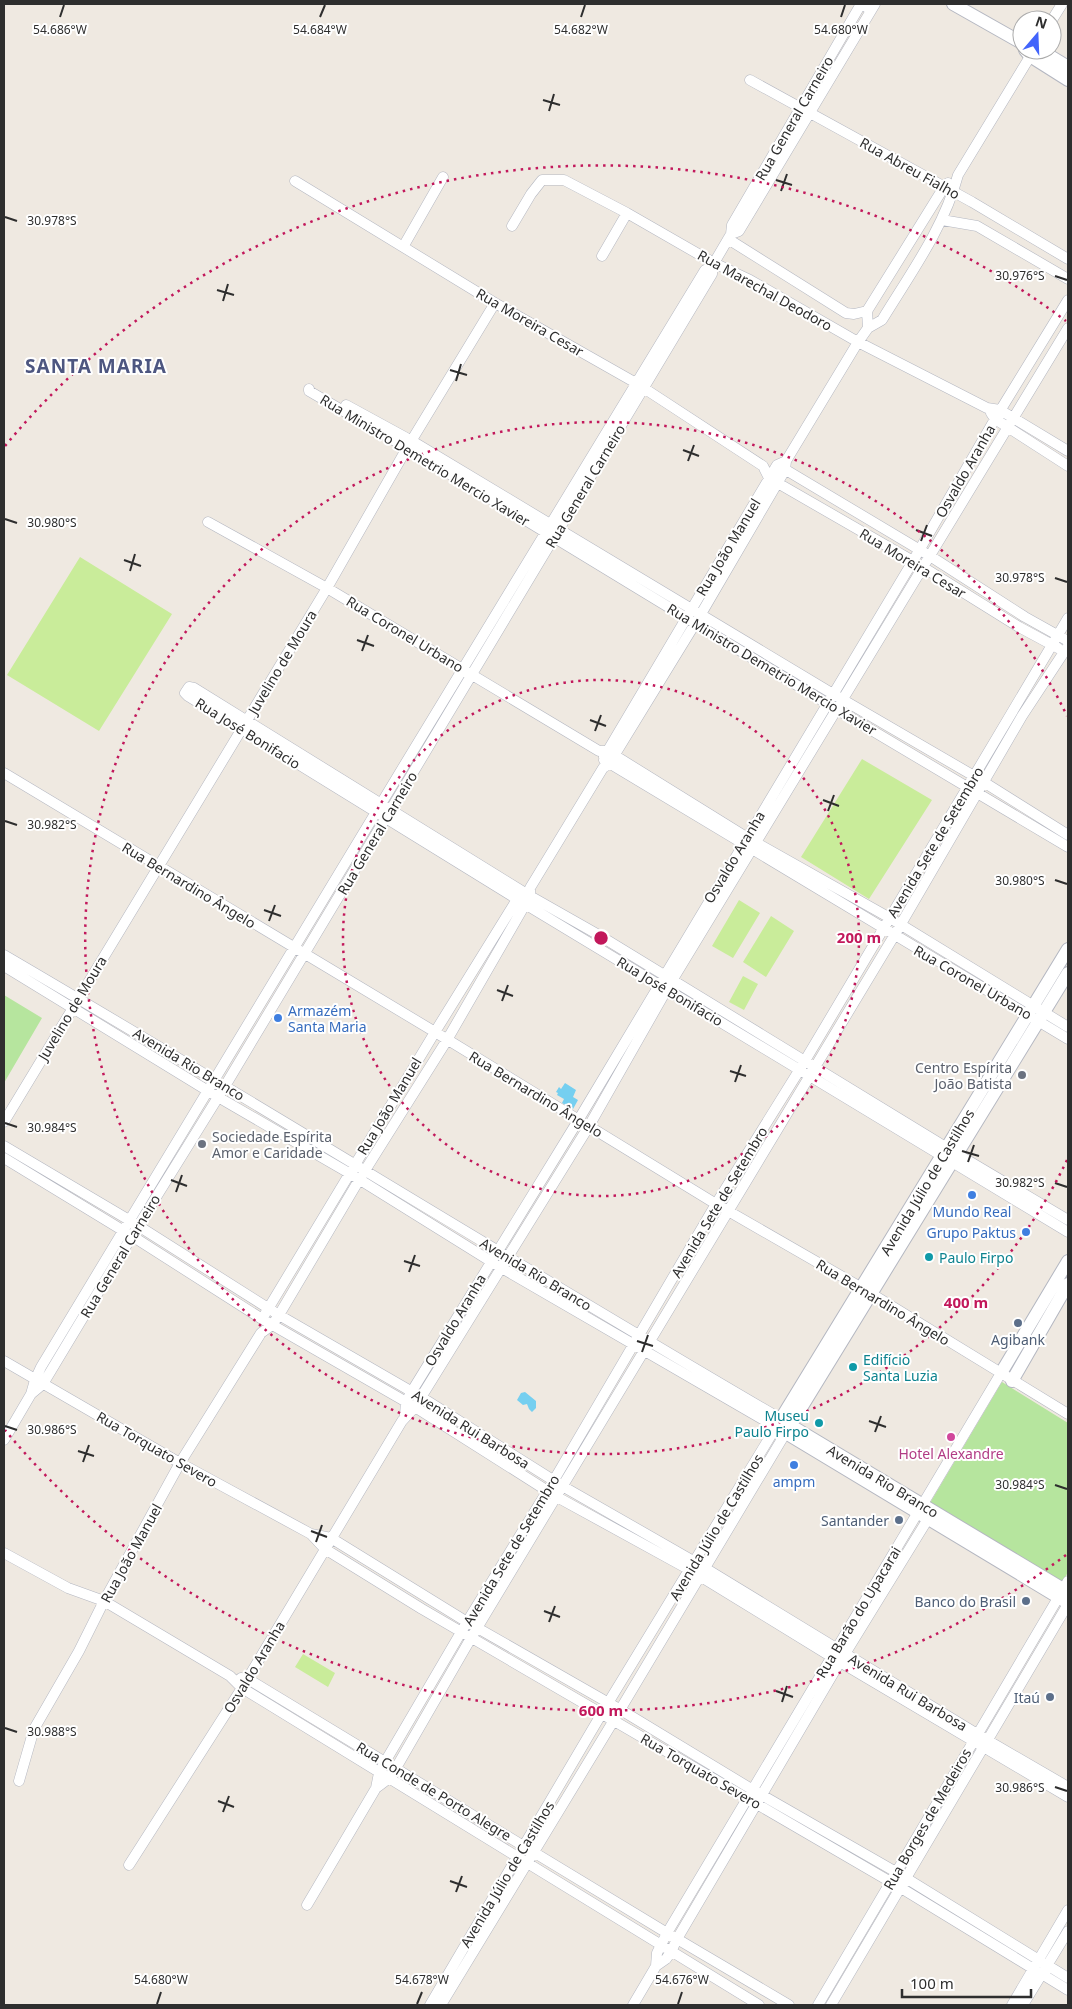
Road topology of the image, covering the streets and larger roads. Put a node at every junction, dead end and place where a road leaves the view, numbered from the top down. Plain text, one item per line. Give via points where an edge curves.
1 (861, 4) edge
2 (954, 4) edge
3 (873, 7) edge
4 (841, 38) junction
5 (1012, 38) edge
6 (851, 45) junction
7 (1021, 60) edge
8 (1043, 60) edge
9 (1053, 60) edge
10 (1068, 67) edge
11 (818, 76) junction
12 (750, 80) dead end
13 (1068, 80) edge
14 (829, 82) junction
15 (800, 107) junction
16 (810, 113) junction
17 (779, 143) junction
18 (789, 149) junction
19 (443, 177) dead end
20 (295, 181) dead end
21 (761, 185) junction
22 (948, 190) junction
23 (627, 213) junction
24 (942, 220) junction
25 (512, 226) dead end
26 (728, 239) junction
27 (403, 248) junction
28 (602, 256) dead end
29 (1068, 259) edge
30 (715, 262) junction
31 (1068, 279) edge
32 (1068, 300) edge
33 (495, 303) junction
34 (867, 311) junction
35 (1058, 316) junction
36 (1068, 322) edge
37 (868, 328) junction
38 (1068, 328) edge
39 (858, 342) junction
40 (640, 386) junction
41 (997, 414) junction
42 (1010, 422) junction
43 (410, 444) junction
44 (1068, 451) edge
45 (783, 465) junction
46 (763, 466) junction
47 (1068, 466) edge
48 (773, 481) junction
49 (958, 483) junction
50 (969, 490) junction
51 (571, 499) junction
52 (856, 514) junction
53 (208, 522) dead end
54 (849, 525) junction
55 (547, 528) junction
56 (557, 533) junction
57 (919, 550) junction
58 (930, 556) junction
59 (913, 561) junction
60 (923, 567) junction
61 (525, 575) junction
62 (327, 588) junction
63 (693, 616) junction
64 (1025, 617) junction
65 (1068, 618) edge
66 (1019, 627) junction
67 (1058, 635) junction
68 (1068, 641) edge
69 (1052, 645) junction
70 (1067, 651) edge
71 (468, 672) junction
72 (838, 697) junction
73 (827, 703) junction
74 (836, 709) junction
75 (1018, 713) junction
76 (244, 724) junction
77 (606, 758) junction
78 (4, 773) edge
79 (974, 776) junction
80 (984, 782) junction
81 (967, 787) junction
82 (978, 793) junction
83 (383, 811) junction
84 (1049, 829) junction
85 (1068, 835) edge
86 (744, 840) junction
87 (755, 847) junction
88 (1068, 847) edge
89 (360, 850) junction
90 (158, 867) junction
91 (336, 879) junction
92 (345, 886) junction
93 (525, 896) junction
94 (313, 916) junction
95 (890, 918) junction
96 (323, 924) junction
97 (900, 925) junction
98 (883, 929) junction
99 (597, 934) junction
100 (894, 936) junction
101 (591, 943) junction
102 (294, 947) junction
103 (1068, 949) edge
104 (305, 954) junction
105 (4, 955) edge
106 (476, 965) junction
107 (10, 966) edge
108 (486, 972) junction
109 (1068, 972) edge
110 (666, 982) junction
111 (270, 987) junction
112 (996, 989) junction
113 (281, 994) junction
114 (78, 997) junction
115 (72, 1007) junction
116 (1036, 1013) junction
117 (248, 1023) junction
118 (1068, 1027) edge
119 (259, 1030) junction
120 (434, 1032) junction
121 (1068, 1039) edge
122 (447, 1040) junction
123 (154, 1043) junction
124 (148, 1053) junction
125 (229, 1054) junction
126 (240, 1061) junction
127 (807, 1068) junction
128 (214, 1079) junction
129 (226, 1086) junction
130 (208, 1090) junction
131 (218, 1097) junction
132 (382, 1119) junction
133 (579, 1119) junction
134 (4, 1122) edge
135 (290, 1126) junction
136 (393, 1126) junction
137 (589, 1126) junction
138 (284, 1136) junction
139 (4, 1146) edge
140 (169, 1154) junction
141 (950, 1156) junction
142 (4, 1158) edge
143 (179, 1160) junction
144 (351, 1169) junction
145 (361, 1176) junction
146 (60, 1180) junction
147 (991, 1180) junction
148 (55, 1189) junction
149 (716, 1204) junction
150 (431, 1211) junction
151 (728, 1211) junction
152 (1068, 1220) edge
153 (425, 1221) junction
154 (134, 1223) junction
155 (318, 1226) junction
156 (1068, 1232) edge
157 (127, 1233) junction
158 (328, 1233) junction
159 (497, 1250) junction
160 (507, 1256) junction
161 (491, 1261) junction
162 (1068, 1261) edge
163 (202, 1266) junction
164 (500, 1267) junction
165 (196, 1276) junction
166 (1068, 1284) edge
167 (867, 1291) junction
168 (268, 1308) junction
169 (594, 1309) junction
170 (280, 1315) junction
171 (588, 1318) junction
172 (262, 1319) junction
173 (272, 1325) junction
174 (260, 1333) junction
175 (636, 1340) junction
176 (647, 1347) junction
177 (350, 1356) junction
178 (4, 1361) edge
179 (344, 1366) junction
180 (1000, 1373) junction
181 (1012, 1381) junction
182 (39, 1382) junction
183 (412, 1391) junction
184 (421, 1397) junction
185 (406, 1402) junction
186 (415, 1407) junction
187 (1068, 1414) edge
188 (406, 1415) junction
189 (783, 1426) junction
190 (4, 1440) edge
191 (521, 1459) junction
192 (180, 1463) junction
193 (754, 1464) junction
194 (764, 1469) junction
195 (514, 1470) junction
196 (554, 1480) junction
197 (564, 1487) junction
198 (547, 1491) junction
199 (557, 1497) junction
200 (925, 1511) junction
201 (715, 1529) junction
202 (311, 1534) junction
203 (725, 1534) junction
204 (331, 1538) junction
205 (659, 1547) junction
206 (325, 1549) junction
207 (4, 1552) edge
208 (693, 1566) junction
209 (702, 1572) junction
210 (1066, 1594) edge
211 (429, 1598) junction
212 (104, 1601) junction
213 (422, 1609) junction
214 (467, 1622) junction
215 (478, 1628) junction
216 (1039, 1629) junction
217 (461, 1632) junction
218 (1049, 1636) junction
219 (471, 1638) junction
220 (834, 1652) junction
221 (843, 1658) junction
222 (442, 1665) junction
223 (544, 1666) junction
224 (452, 1671) junction
225 (230, 1676) junction
226 (537, 1677) junction
227 (248, 1679) junction
228 (242, 1688) junction
229 (812, 1690) junction
230 (821, 1696) junction
231 (997, 1699) junction
232 (608, 1703) junction
233 (1008, 1706) junction
234 (621, 1710) junction
235 (602, 1713) junction
236 (795, 1718) junction
237 (614, 1720) junction
238 (804, 1724) junction
239 (657, 1732) junction
240 (974, 1737) junction
241 (349, 1740) junction
242 (650, 1742) junction
243 (985, 1744) junction
244 (342, 1750) junction
245 (385, 1762) junction
246 (396, 1768) junction
247 (379, 1773) junction
248 (388, 1779) junction
249 (1050, 1781) junction
250 (18, 1782) dead end
251 (1068, 1787) edge
252 (376, 1788) junction
253 (750, 1794) junction
254 (1068, 1797) edge
255 (760, 1800) junction
256 (461, 1808) junction
257 (453, 1818) junction
258 (813, 1831) junction
259 (524, 1846) junction
260 (534, 1852) junction
261 (518, 1856) junction
262 (527, 1862) junction
263 (709, 1863) junction
264 (129, 1865) dead end
265 (719, 1868) junction
266 (896, 1872) junction
267 (890, 1882) junction
268 (904, 1884) junction
269 (602, 1893) junction
270 (307, 1904) dead end
271 (595, 1904) junction
272 (1068, 1910) edge
273 (872, 1915) junction
274 (882, 1920) junction
275 (1068, 1931) edge
276 (667, 1933) junction
277 (677, 1939) junction
278 (470, 1946) junction
279 (661, 1946) junction
280 (671, 1952) junction
281 (856, 1953) junction
282 (656, 1966) junction
283 (1040, 1967) junction
284 (740, 1976) junction
285 (1068, 1978) edge
286 (731, 1988) junction
287 (1068, 1990) edge
288 (1017, 2004) edge
289 (430, 2005) edge
290 (441, 2005) edge
291 (633, 2005) edge
292 (759, 2005) edge
293 (790, 2005) edge
294 (818, 2005) edge
295 (831, 2005) edge

1 - 3 street
1 - 4 street, Rua General Carneiro
2 - 5 street
3 - 6 street, Rua General Carneiro
4 - 6 street
4 - 11 street, Rua General Carneiro
6 - 14 street, Rua General Carneiro
7 - 22 street, Rua João Manuel
8 - 13 street
9 - 10 street
11 - 14 street
11 - 15 street, Rua General Carneiro
12 - 15 street, Rua Abreu Fialho
14 - 16 street, Rua General Carneiro
15 - 16 street, Rua Abreu Fialho
15 - 17 street, Rua General Carneiro
16 - 18 street, Rua General Carneiro
16 - 22 street, Rua Abreu Fialho
17 - 18 street
17 - 21 street, Rua General Carneiro
18 - 21 street, Rua General Carneiro
19 - 27 street
20 - 27 street, Rua Moreira Cesar
21 - 26 street, Rua General Carneiro via 744,213 732,225
22 - 24 street, Rua João Manuel
22 - 29 street, Rua Abreu Fialho
22 - 34 street, Rua João Manuel
23 - 25 street, Rua Marechal Deodoro via 564,180 542,180
23 - 28 street
23 - 30 street, Rua Marechal Deodoro
24 - 31 street, Rua Abreu Fialho via 977,226
24 - 37 street, Rua João Manuel via 882,320
26 - 30 street, Rua General Carneiro
26 - 34 street, Rua Marechal Deodoro via 846,313
27 - 33 street, Rua Moreira Cesar
30 - 39 street, Rua Marechal Deodoro
30 - 40 street, Rua General Carneiro via 704,270 693,297
32 - 35 street, Osvaldo Aranha
33 - 40 street, Rua Moreira Cesar
33 - 43 street, Juvelino de Moura
34 - 37 street
35 - 36 street
35 - 41 street, Osvaldo Aranha
37 - 39 street, Rua João Manuel
38 - 42 street, Osvaldo Aranha
39 - 41 street, Rua Marechal Deodoro
39 - 45 street, Rua João Manuel
40 - 46 street, Rua Moreira Cesar
40 - 51 street, Rua General Carneiro
41 - 42 street, Rua Marechal Deodoro
41 - 49 street, Osvaldo Aranha
42 - 44 street, Rua Marechal Deodoro
42 - 47 street, Rua Marechal Deodoro
42 - 50 street, Osvaldo Aranha
43 - 43 street, Rua Ministro Demetrio Mercio Xavier via 310,386 309,391
43 - 55 street, Rua Ministro Demetrio Mercio Xavier
43 - 62 street, Juvelino de Moura
45 - 46 street
45 - 48 street, Rua João Manuel
45 - 52 street, Rua Moreira Cesar
46 - 48 street
48 - 54 street, Rua Moreira Cesar
48 - 63 street, Rua João Manuel
49 - 50 street
49 - 57 street, Osvaldo Aranha
50 - 58 street, Osvaldo Aranha
51 - 55 street, Rua General Carneiro
51 - 56 street, Rua General Carneiro
52 - 54 street
52 - 57 street, Rua Moreira Cesar
53 - 62 street, Rua Coronel Urbano
54 - 59 street, Rua Moreira Cesar
55 - 56 street, Rua Ministro Demetrio Mercio Xavier
55 - 61 street, Rua General Carneiro
56 - 61 street, Rua General Carneiro
56 - 63 street, Rua Ministro Demetrio Mercio Xavier
57 - 58 street, Rua Moreira Cesar
57 - 59 street, Osvaldo Aranha
58 - 60 street, Osvaldo Aranha
58 - 64 street, Rua Moreira Cesar
59 - 60 street, Rua Moreira Cesar
59 - 72 street, Osvaldo Aranha
60 - 66 street, Rua Moreira Cesar
60 - 72 street, Osvaldo Aranha
61 - 71 street, Rua General Carneiro
62 - 71 street, Rua Coronel Urbano
62 - 76 street, Juvelino de Moura
63 - 72 street, Rua Ministro Demetrio Mercio Xavier
63 - 73 street, Rua Ministro Demetrio Mercio Xavier
63 - 77 street, Rua João Manuel
64 - 66 street
64 - 67 street, Rua Moreira Cesar
65 - 67 street, Avenida Sete de Setembro
66 - 69 street, Rua Moreira Cesar
67 - 68 street, Rua Moreira Cesar
67 - 69 street, Avenida Sete de Setembro
69 - 70 street, Rua Moreira Cesar
69 - 75 street, Avenida Sete de Setembro
70 - 75 street, Avenida Sete de Setembro
71 - 77 street, Rua Coronel Urbano
71 - 83 street, Rua General Carneiro
72 - 73 street, Osvaldo Aranha
72 - 74 street, Osvaldo Aranha
72 - 79 street, Rua Ministro Demetrio Mercio Xavier
73 - 74 street, Rua Ministro Demetrio Mercio Xavier
73 - 86 street, Osvaldo Aranha
74 - 81 street, Rua Ministro Demetrio Mercio Xavier
74 - 87 street, Osvaldo Aranha
75 - 79 street, Avenida Sete de Setembro
75 - 80 street, Avenida Sete de Setembro
76 - 76 street, Rua José Bonifacio via 194,688 186,690 188,696
76 - 83 street, Rua José Bonifacio
76 - 90 street, Juvelino de Moura
77 - 86 street, Rua Coronel Urbano
77 - 93 street, Rua João Manuel
78 - 90 street, Rua Bernardino Ângelo
79 - 80 street, Rua Ministro Demetrio Mercio Xavier
79 - 81 street, Avenida Sete de Setembro
80 - 82 street, Avenida Sete de Setembro
80 - 84 street, Rua Ministro Demetrio Mercio Xavier
81 - 82 street, Rua Ministro Demetrio Mercio Xavier
81 - 95 street, Avenida Sete de Setembro
82 - 84 street, Rua Ministro Demetrio Mercio Xavier
82 - 97 street, Avenida Sete de Setembro
83 - 89 street, Rua General Carneiro
83 - 93 street, Rua José Bonifacio
84 - 85 street, Rua Ministro Demetrio Mercio Xavier
84 - 88 street, Rua Ministro Demetrio Mercio Xavier
86 - 87 street, Rua Coronel Urbano
86 - 110 street, Osvaldo Aranha
87 - 95 street, Rua Coronel Urbano
87 - 98 street, Rua Coronel Urbano
87 - 110 street, Osvaldo Aranha
89 - 91 street, Rua General Carneiro
89 - 92 street, Rua General Carneiro
90 - 102 street, Rua Bernardino Ângelo
90 - 114 street, Juvelino de Moura
91 - 92 street
91 - 94 street, Rua General Carneiro
92 - 96 street, Rua General Carneiro
93 - 99 street, Rua José Bonifacio
93 - 101 street, Rua José Bonifacio
93 - 106 street, Rua João Manuel
93 - 108 street, Rua João Manuel
94 - 96 street
94 - 102 street, Rua General Carneiro
95 - 97 street, Rua Coronel Urbano
95 - 98 street, Avenida Sete de Setembro
96 - 104 street, Rua General Carneiro
97 - 100 street, Avenida Sete de Setembro
97 - 112 street, Rua Coronel Urbano
98 - 100 street, Rua Coronel Urbano
98 - 127 street, Avenida Sete de Setembro
99 - 101 street
99 - 110 street, Rua José Bonifacio
100 - 112 street, Rua Coronel Urbano
100 - 127 street, Avenida Sete de Setembro
101 - 110 street, Rua José Bonifacio
102 - 104 street, Rua Bernardino Ângelo
102 - 111 street, Rua General Carneiro
103 - 116 street, Avenida Júlio de Castilhos
104 - 113 street, Rua General Carneiro
104 - 120 street, Rua Bernardino Ângelo
105 - 107 street, Avenida Rio Branco
106 - 108 street
106 - 120 street, Rua João Manuel
107 - 114 street, Avenida Rio Branco
107 - 115 street, Avenida Rio Branco
108 - 122 street, Rua João Manuel
109 - 116 street, Avenida Júlio de Castilhos
110 - 127 street, Rua José Bonifacio
110 - 133 street, Osvaldo Aranha
110 - 137 street, Osvaldo Aranha
111 - 113 street
111 - 117 street, Rua General Carneiro
112 - 116 street, Rua Coronel Urbano
113 - 119 street, Rua General Carneiro
114 - 115 street, Juvelino de Moura
114 - 123 street, Avenida Rio Branco
115 - 124 street, Avenida Rio Branco
115 - 134 street, Juvelino de Moura
116 - 118 street, Rua Coronel Urbano
116 - 121 street, Rua Coronel Urbano
116 - 141 street, Avenida Júlio de Castilhos
117 - 119 street
117 - 125 street, Rua General Carneiro
119 - 126 street, Rua General Carneiro
120 - 122 street, Rua Bernardino Ângelo
120 - 132 street, Rua João Manuel
122 - 133 street, Rua Bernardino Ângelo
122 - 136 street, Rua João Manuel
123 - 124 street
123 - 128 street, Avenida Rio Branco
124 - 130 street, Avenida Rio Branco
125 - 126 street
125 - 128 street, Rua General Carneiro
126 - 129 street, Rua General Carneiro
127 - 141 street, Rua José Bonifacio
127 - 149 street, Avenida Sete de Setembro
127 - 151 street, Avenida Sete de Setembro
128 - 129 street, Avenida Rio Branco
128 - 130 street, Rua General Carneiro
129 - 131 street, Rua General Carneiro
129 - 135 street, Avenida Rio Branco
130 - 131 street, Avenida Rio Branco
130 - 140 street, Rua General Carneiro
131 - 138 street, Avenida Rio Branco
131 - 143 street, Rua General Carneiro
132 - 136 street
132 - 144 street, Rua João Manuel
133 - 137 street, Rua Bernardino Ângelo
133 - 159 street, Osvaldo Aranha
135 - 138 street
135 - 144 street, Avenida Rio Branco
136 - 145 street, Rua João Manuel
137 - 149 street, Rua Bernardino Ângelo
137 - 160 street, Osvaldo Aranha
138 - 144 street, Avenida Rio Branco
139 - 146 street, Avenida Rui Barbosa
140 - 143 street
140 - 154 street, Rua General Carneiro
141 - 147 street, Rua José Bonifacio
141 - 167 street, Avenida Júlio de Castilhos
142 - 148 street, Avenida Rui Barbosa
143 - 154 street, Rua General Carneiro
144 - 145 street, Avenida Rio Branco
144 - 155 street, Rua João Manuel
145 - 150 street, Avenida Rio Branco
145 - 153 street, Avenida Rio Branco
145 - 158 street, Rua João Manuel
146 - 148 street
146 - 154 street, Avenida Rui Barbosa
147 - 152 street, Rua José Bonifacio
147 - 156 street, Rua José Bonifacio
148 - 157 street, Avenida Rui Barbosa
149 - 151 street, Rua Bernardino Ângelo
149 - 175 street, Avenida Sete de Setembro
150 - 153 street
150 - 159 street, Avenida Rio Branco
151 - 167 street, Rua Bernardino Ângelo
151 - 176 street, Avenida Sete de Setembro
153 - 161 street, Avenida Rio Branco
154 - 157 street, Rua General Carneiro
154 - 163 street, Avenida Rui Barbosa
155 - 158 street
155 - 168 street, Rua João Manuel
157 - 165 street, Avenida Rui Barbosa
157 - 182 street, Rua General Carneiro
158 - 170 street, Rua João Manuel
159 - 160 street, Avenida Rio Branco
159 - 161 street, Osvaldo Aranha
160 - 164 street, Osvaldo Aranha
160 - 169 street, Avenida Rio Branco
161 - 164 street, Avenida Rio Branco
161 - 183 street, Osvaldo Aranha
162 - 180 street, Rua Barão do Upacarai
163 - 165 street
163 - 168 street, Avenida Rui Barbosa
164 - 171 street, Avenida Rio Branco
164 - 184 street, Osvaldo Aranha
165 - 172 street, Avenida Rui Barbosa
166 - 181 street
167 - 180 street, Rua Bernardino Ângelo
167 - 189 street, Avenida Júlio de Castilhos
168 - 170 street, Avenida Rui Barbosa
168 - 172 street, Rua João Manuel
169 - 171 street
169 - 175 street, Avenida Rio Branco
170 - 173 street, Rua João Manuel
170 - 177 street, Avenida Rui Barbosa
171 - 175 street, Avenida Rio Branco
172 - 173 street, Avenida Rui Barbosa
172 - 174 street, Rua João Manuel
173 - 174 street, Rua João Manuel
173 - 179 street, Avenida Rui Barbosa
174 - 192 street, Rua João Manuel
175 - 176 street, Avenida Rio Branco
175 - 196 street, Avenida Sete de Setembro
176 - 189 street, Avenida Rio Branco
176 - 197 street, Avenida Sete de Setembro
177 - 179 street
177 - 183 street, Avenida Rui Barbosa
178 - 182 street, Rua Torquato Severo
179 - 185 street, Avenida Rui Barbosa
180 - 181 street, Rua Bernardino Ângelo
180 - 200 street, Rua Barão do Upacarai
181 - 187 street, Rua Bernardino Ângelo
182 - 190 street, Rua General Carneiro
182 - 192 street, Rua Torquato Severo
183 - 184 street, Avenida Rui Barbosa
183 - 185 street, Osvaldo Aranha
184 - 186 street, Osvaldo Aranha
184 - 191 street, Avenida Rui Barbosa
185 - 186 street, Avenida Rui Barbosa
185 - 188 street, Osvaldo Aranha
186 - 188 street, Osvaldo Aranha
186 - 195 street, Avenida Rui Barbosa
188 - 204 street, Osvaldo Aranha
189 - 193 street, Avenida Júlio de Castilhos
189 - 194 street, Avenida Júlio de Castilhos
189 - 200 street, Avenida Rio Branco
191 - 195 street
191 - 196 street, Avenida Rui Barbosa
192 - 202 street, Rua Torquato Severo
192 - 212 street, Rua João Manuel
193 - 194 street
193 - 201 street, Avenida Júlio de Castilhos
194 - 203 street, Avenida Júlio de Castilhos
195 - 198 street, Avenida Rui Barbosa
196 - 197 street, Avenida Rui Barbosa
196 - 198 street, Avenida Sete de Setembro
197 - 199 street, Avenida Sete de Setembro
197 - 205 street, Avenida Rui Barbosa
198 - 199 street, Avenida Rui Barbosa
198 - 214 street, Avenida Sete de Setembro
199 - 205 street, Avenida Rui Barbosa
199 - 215 street, Avenida Sete de Setembro
200 - 210 street, Avenida Rio Branco
200 - 220 street, Rua Barão do Upacarai
200 - 221 street, Rua Barão do Upacarai
201 - 203 street
201 - 208 street, Avenida Júlio de Castilhos
202 - 204 street, Rua Torquato Severo
202 - 206 street, Rua Torquato Severo
203 - 209 street, Avenida Júlio de Castilhos
204 - 206 street, Osvaldo Aranha
204 - 211 street, Rua Torquato Severo
205 - 208 street, Avenida Rui Barbosa
206 - 213 street, Rua Torquato Severo
206 - 227 street, Osvaldo Aranha
207 - 212 street, Rua Conde de Porto Alegre via 68,1588
208 - 209 street, Avenida Rui Barbosa
208 - 232 street, Avenida Júlio de Castilhos
209 - 220 street, Avenida Rui Barbosa
209 - 234 street, Avenida Júlio de Castilhos
210 - 216 street, Rua Borges de Medeiros
210 - 218 street, Rua Borges de Medeiros
211 - 213 street
211 - 214 street, Rua Torquato Severo
212 - 225 street, Rua Conde de Porto Alegre
212 - 250 street, Rua João Manuel via 34,1729
213 - 217 street, Rua Torquato Severo
214 - 215 street, Rua Torquato Severo
214 - 217 street, Avenida Sete de Setembro
215 - 219 street, Avenida Sete de Setembro
215 - 223 street, Rua Torquato Severo
216 - 218 street
216 - 231 street, Rua Borges de Medeiros
217 - 219 street, Rua Torquato Severo
217 - 222 street, Avenida Sete de Setembro
218 - 233 street, Rua Borges de Medeiros
219 - 224 street, Avenida Sete de Setembro
219 - 226 street, Rua Torquato Severo
220 - 221 street, Avenida Rui Barbosa
220 - 229 street, Rua Barão do Upacarai
221 - 230 street, Rua Barão do Upacarai
221 - 240 street, Avenida Rui Barbosa
222 - 224 street
222 - 245 street, Avenida Sete de Setembro
223 - 226 street
223 - 232 street, Rua Torquato Severo
224 - 246 street, Avenida Sete de Setembro
225 - 227 street, Rua Conde de Porto Alegre
225 - 228 street, Rua Conde de Porto Alegre
226 - 235 street, Rua Torquato Severo
227 - 228 street, Osvaldo Aranha
227 - 241 street, Rua Conde de Porto Alegre
228 - 244 street, Rua Conde de Porto Alegre
228 - 264 street, Osvaldo Aranha
229 - 230 street
229 - 236 street, Rua Barão do Upacarai
230 - 238 street, Rua Barão do Upacarai
231 - 233 street
231 - 240 street, Rua Borges de Medeiros
232 - 234 street, Rua Torquato Severo
232 - 235 street, Avenida Júlio de Castilhos
233 - 243 street, Rua Borges de Medeiros
234 - 237 street, Avenida Júlio de Castilhos
234 - 239 street, Rua Torquato Severo
235 - 237 street, Rua Torquato Severo
235 - 259 street, Avenida Júlio de Castilhos
236 - 238 street
236 - 253 street, Rua Barão do Upacarai
237 - 242 street, Rua Torquato Severo
237 - 260 street, Avenida Júlio de Castilhos
238 - 255 street, Rua Barão do Upacarai
239 - 242 street
239 - 253 street, Rua Torquato Severo
240 - 243 street, Avenida Rui Barbosa
240 - 266 street, Rua Borges de Medeiros
241 - 244 street
241 - 245 street, Rua Conde de Porto Alegre
242 - 253 street, Rua Torquato Severo
243 - 249 street, Avenida Rui Barbosa
243 - 268 street, Rua Borges de Medeiros
244 - 247 street, Rua Conde de Porto Alegre
245 - 246 street, Rua Conde de Porto Alegre
245 - 247 street, Avenida Sete de Setembro
246 - 248 street, Avenida Sete de Setembro
246 - 256 street, Rua Conde de Porto Alegre
247 - 248 street, Rua Conde de Porto Alegre
247 - 252 street, Avenida Sete de Setembro
248 - 252 street, Avenida Sete de Setembro
248 - 257 street, Rua Conde de Porto Alegre
249 - 251 street, Avenida Rui Barbosa
249 - 254 street, Avenida Rui Barbosa
252 - 270 street, Avenida Sete de Setembro
253 - 255 street, Rua Torquato Severo
253 - 263 street, Rua Barão do Upacarai
255 - 258 street, Rua Torquato Severo
255 - 265 street, Rua Barão do Upacarai
256 - 257 street
256 - 259 street, Rua Conde de Porto Alegre
257 - 261 street, Rua Conde de Porto Alegre
258 - 266 street, Rua Torquato Severo
258 - 267 street, Rua Torquato Severo
259 - 260 street, Rua Conde de Porto Alegre
259 - 261 street, Avenida Júlio de Castilhos
260 - 262 street, Avenida Júlio de Castilhos
260 - 269 street, Rua Conde de Porto Alegre
261 - 262 street, Rua Conde de Porto Alegre
261 - 278 street, Avenida Júlio de Castilhos
262 - 271 street, Rua Conde de Porto Alegre
262 - 278 street, Avenida Júlio de Castilhos
263 - 265 street
263 - 276 street, Rua Barão do Upacarai
265 - 277 street, Rua Barão do Upacarai
266 - 267 street, Rua Borges de Medeiros
266 - 268 street, Rua Torquato Severo
267 - 268 street, Rua Torquato Severo
267 - 273 street, Rua Borges de Medeiros
268 - 274 street, Rua Borges de Medeiros
268 - 283 street, Rua Torquato Severo
269 - 271 street
269 - 276 street, Rua Conde de Porto Alegre
271 - 279 street, Rua Conde de Porto Alegre
272 - 283 street
273 - 274 street
273 - 281 street, Rua Borges de Medeiros
274 - 281 street, Rua Borges de Medeiros
275 - 283 street
276 - 277 street, Rua Conde de Porto Alegre
276 - 279 street, Rua Barão do Upacarai
277 - 280 street, Rua Barão do Upacarai
277 - 284 street, Rua Conde de Porto Alegre
278 - 289 street, Avenida Júlio de Castilhos
278 - 290 street, Avenida Júlio de Castilhos
279 - 280 street, Rua Conde de Porto Alegre
279 - 282 street, Rua Barão do Upacarai
280 - 282 street, Rua Barão do Upacarai
280 - 286 street, Rua Conde de Porto Alegre
281 - 294 street, Rua Borges de Medeiros
281 - 295 street, Rua Borges de Medeiros
282 - 291 street, Rua Barão do Upacarai
283 - 285 street, Rua Torquato Severo
283 - 287 street, Rua Torquato Severo
283 - 288 street
284 - 286 street
284 - 293 street, Rua Conde de Porto Alegre
286 - 292 street, Rua Conde de Porto Alegre

